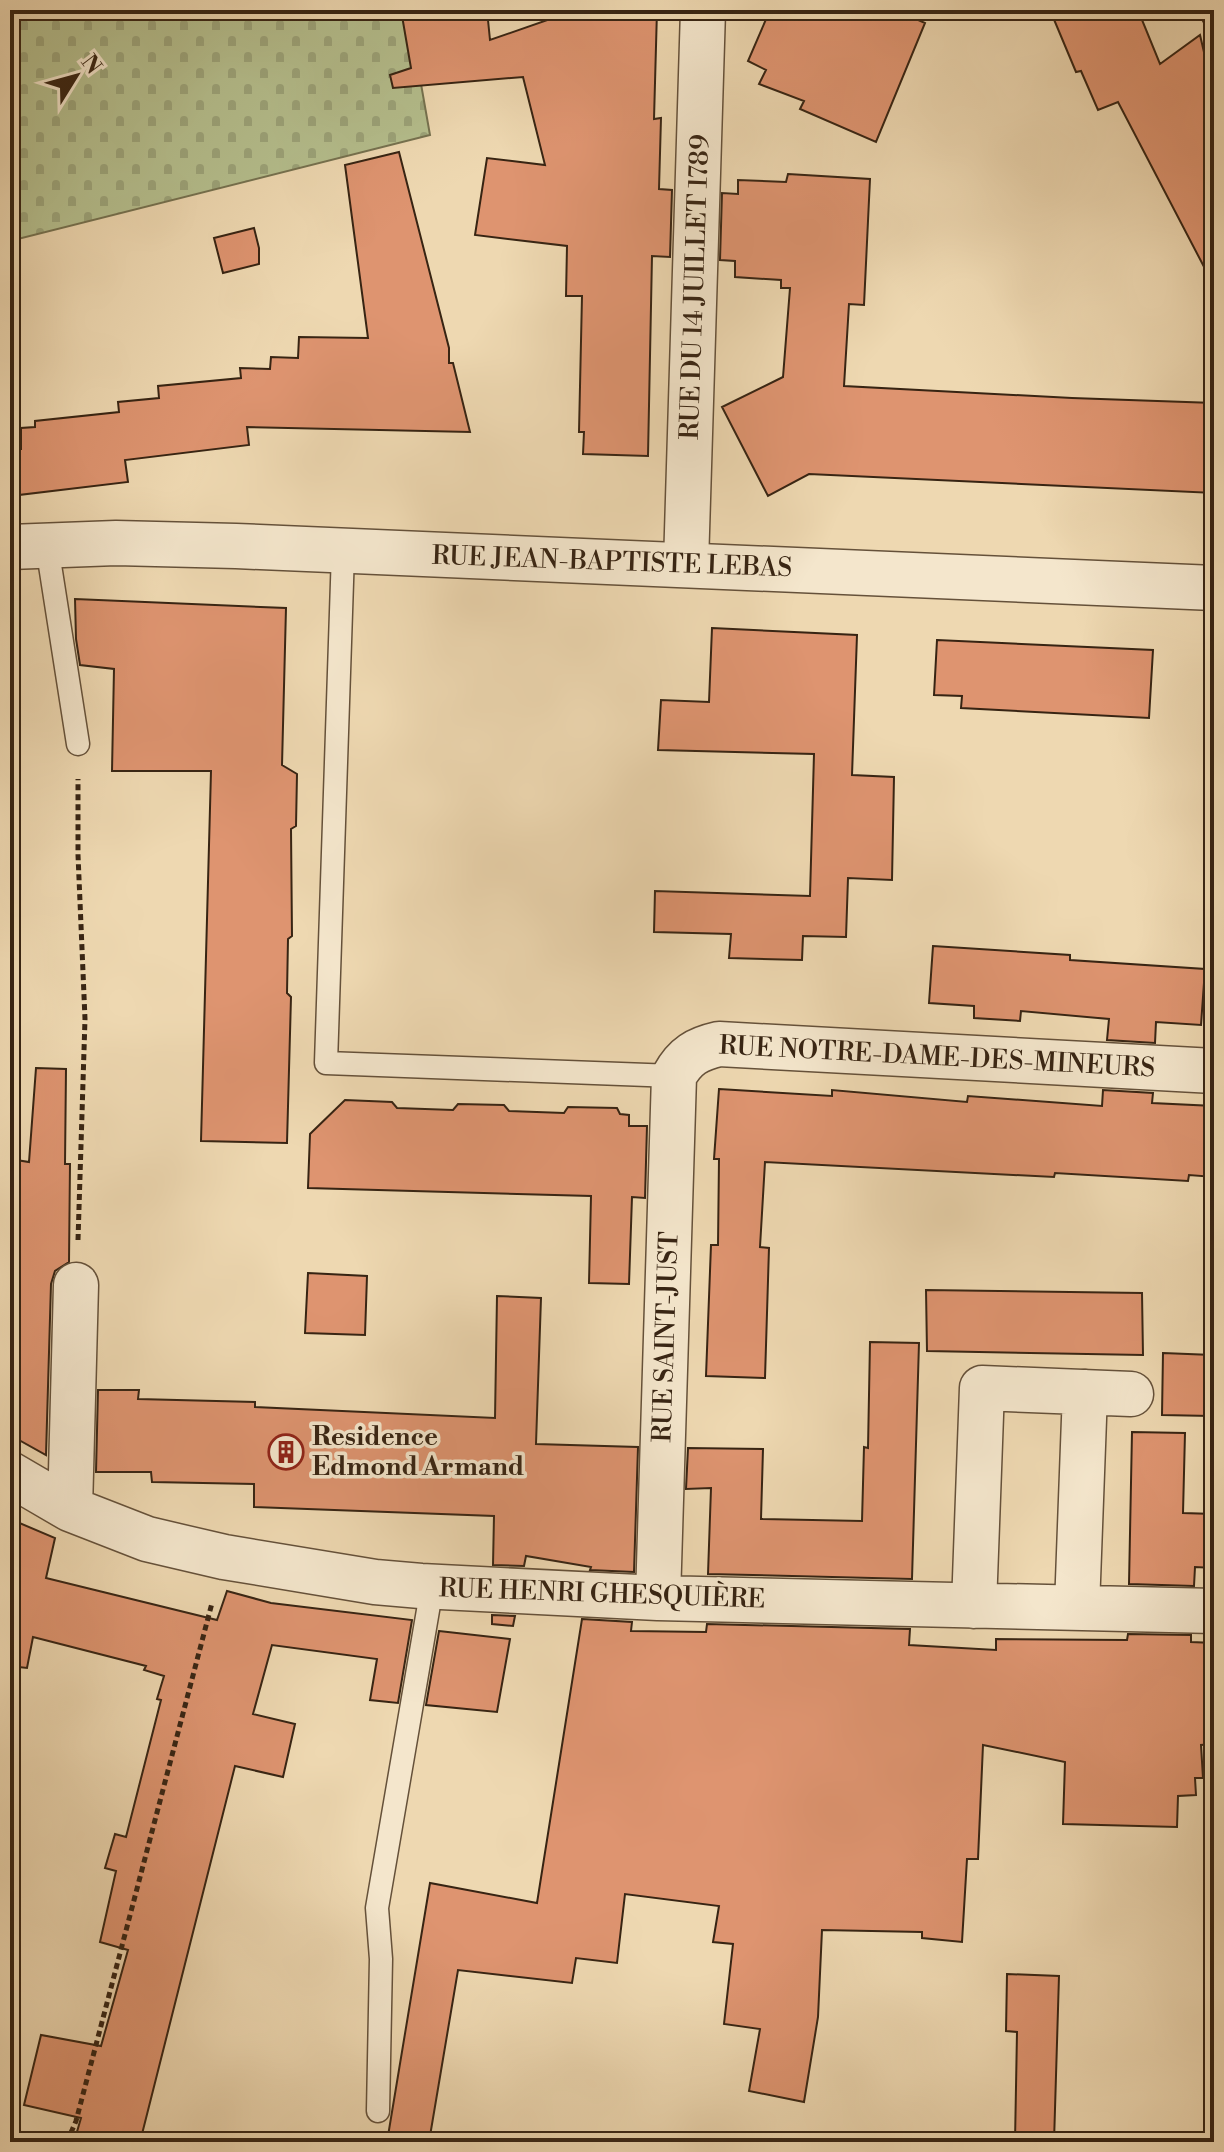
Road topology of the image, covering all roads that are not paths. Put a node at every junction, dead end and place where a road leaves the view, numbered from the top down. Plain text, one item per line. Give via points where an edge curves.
1 (703, 10) edge
2 (28, 546) edge
3 (343, 552) junction
4 (686, 564) junction
5 (1214, 588) edge
6 (78, 744) road end
7 (1214, 1071) edge
8 (674, 1076) junction
9 (76, 1285) road end
10 (1085, 1392) junction
11 (1131, 1394) dead end
12 (10, 1474) edge
13 (70, 1509) junction
14 (432, 1587) junction
15 (658, 1598) junction
16 (974, 1606) junction
17 (1077, 1607) junction
18 (1214, 1611) edge
19 (378, 2111) dead end

1 - 4 street, RUE DU 14 JUILLET 1789
2 - 3 street, RUE JEAN-BAPTISTE LEBAS via 174,544
2 - 6 lane
3 - 4 street, RUE JEAN-BAPTISTE LEBAS
3 - 8 lane via 326,1063
4 - 5 street, RUE JEAN-BAPTISTE LEBAS
7 - 8 street, RUE NOTRE-DAME-DES-MINEURS via 719,1044 689,1055
8 - 15 street, RUE SAINT-JUST
9 - 13 street
10 - 11 street
10 - 16 street via 982,1388
10 - 17 street
12 - 13 street, RUE HENRI GHESQUIÈRE
13 - 14 street, RUE HENRI GHESQUIÈRE via 147,1539 224,1557
14 - 15 street, RUE HENRI GHESQUIÈRE
14 - 19 lane via 377,1908
15 - 16 street, RUE HENRI GHESQUIÈRE
16 - 17 street, RUE HENRI GHESQUIÈRE
17 - 18 street, RUE HENRI GHESQUIÈRE

